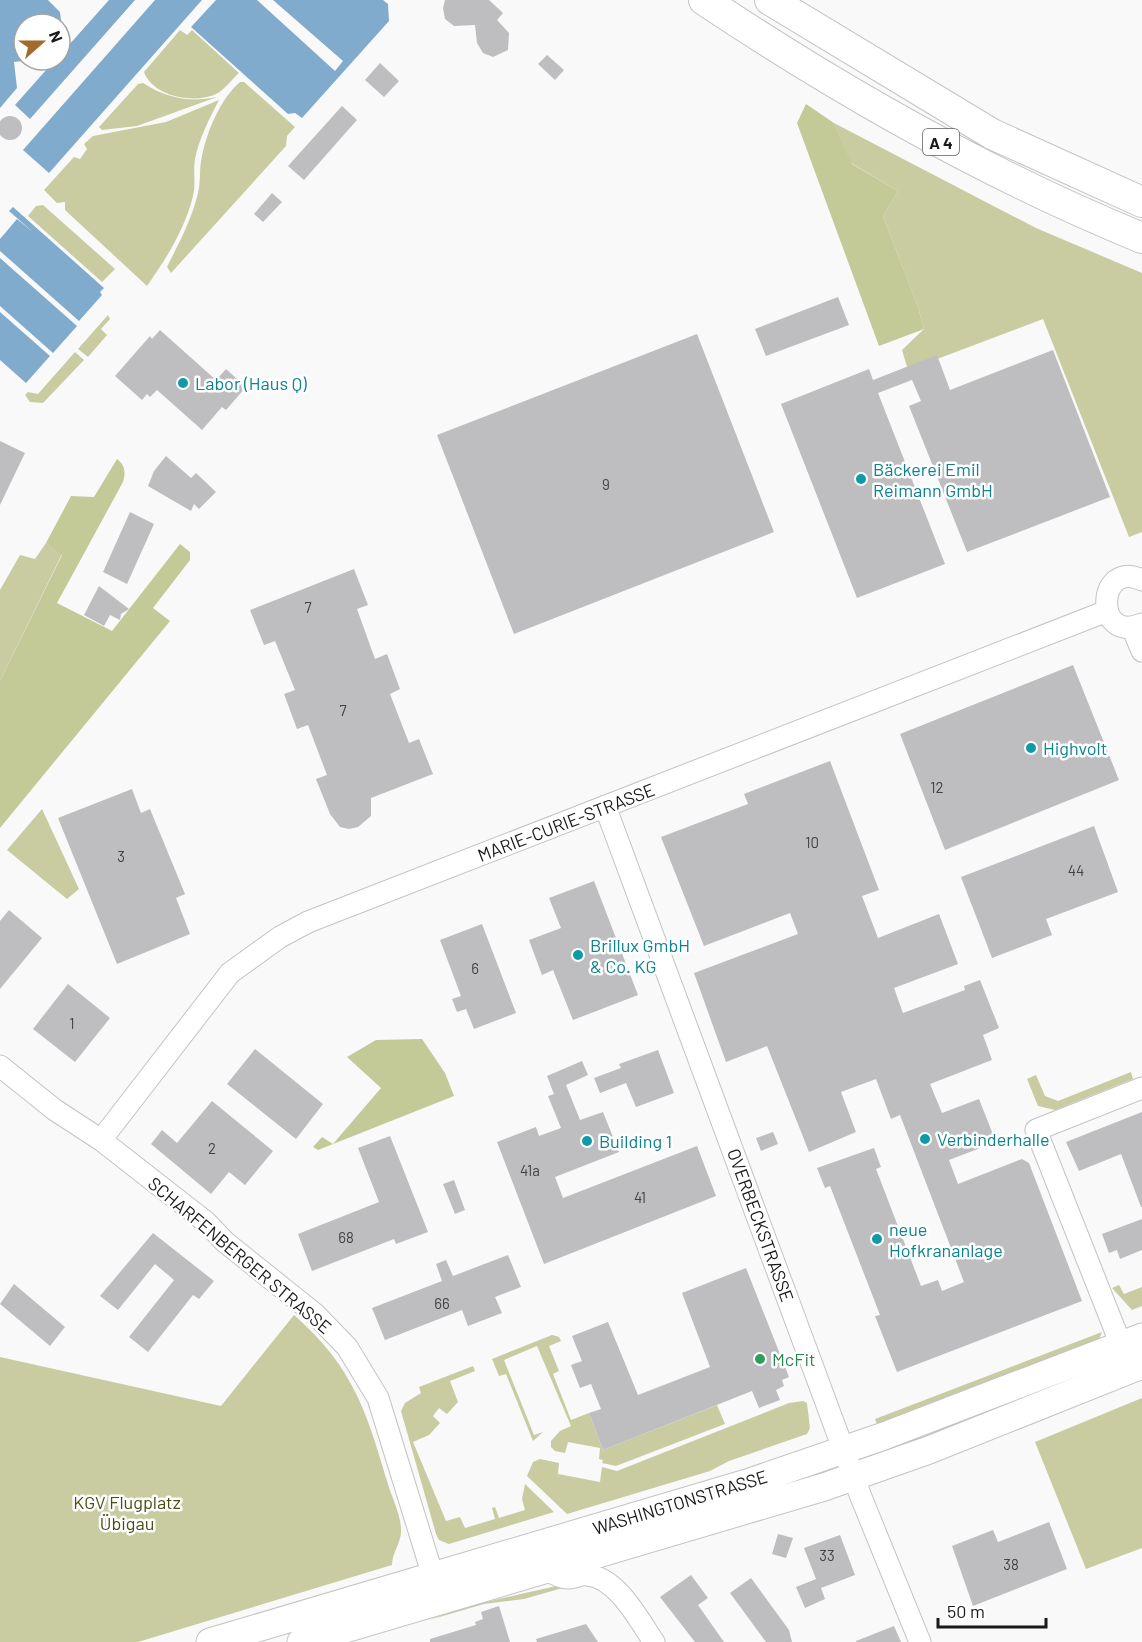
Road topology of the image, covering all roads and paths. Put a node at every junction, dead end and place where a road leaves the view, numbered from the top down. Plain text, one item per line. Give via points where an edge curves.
1 (704, 0) edge
2 (770, 0) edge
3 (1142, 202) edge
4 (1142, 238) edge
5 (1142, 580) edge
6 (1107, 611) junction
7 (1137, 625) edge
8 (1142, 651) edge
9 (605, 806) junction
10 (0, 1066) edge
11 (1142, 1088) edge
12 (101, 1140) junction
13 (1131, 1341) edge
14 (1142, 1365) edge
15 (844, 1450) junction
16 (854, 1477) junction
17 (616, 1549) junction
18 (547, 1570) junction
19 (437, 1588) junction
20 (614, 1588) junction
21 (210, 1642) edge
22 (301, 1642) edge
23 (654, 1642) edge
24 (920, 1642) edge

1 - 4 highway, A 4 via 825,77 978,162
2 - 3 highway, A 4 via 992,134
5 - 6 street via 1129,577 1115,582 1106,595
6 - 7 street via 1117,623
6 - 9 street, MARIE-CURIE-STRASSE
7 - 8 street
9 - 12 street, MARIE-CURIE-STRASSE via 308,922 280,937 230,974
9 - 15 street, OVERBECKSTRASSE
10 - 12 street, SCHARFENBERGER STRASSE
11 - 13 street via 1036,1130
12 - 19 street, SCHARFENBERGER STRASSE via 206,1222 225,1242 315,1314 347,1347 378,1398
13 - 15 main road, WASHINGTONSTRASSE
14 - 16 main road, WASHINGTONSTRASSE
15 - 16 street, OVERBECKSTRASSE
15 - 19 main road, WASHINGTONSTRASSE
16 - 17 main road, WASHINGTONSTRASSE
16 - 24 street, OVERBECKSTRASSE
17 - 18 main road, WASHINGTONSTRASSE
17 - 20 street via 610,1565
18 - 19 main road, WASHINGTONSTRASSE
18 - 20 street via 567,1579 586,1574
19 - 21 main road, WASHINGTONSTRASSE
19 - 22 main road, WASHINGTONSTRASSE
20 - 23 street

